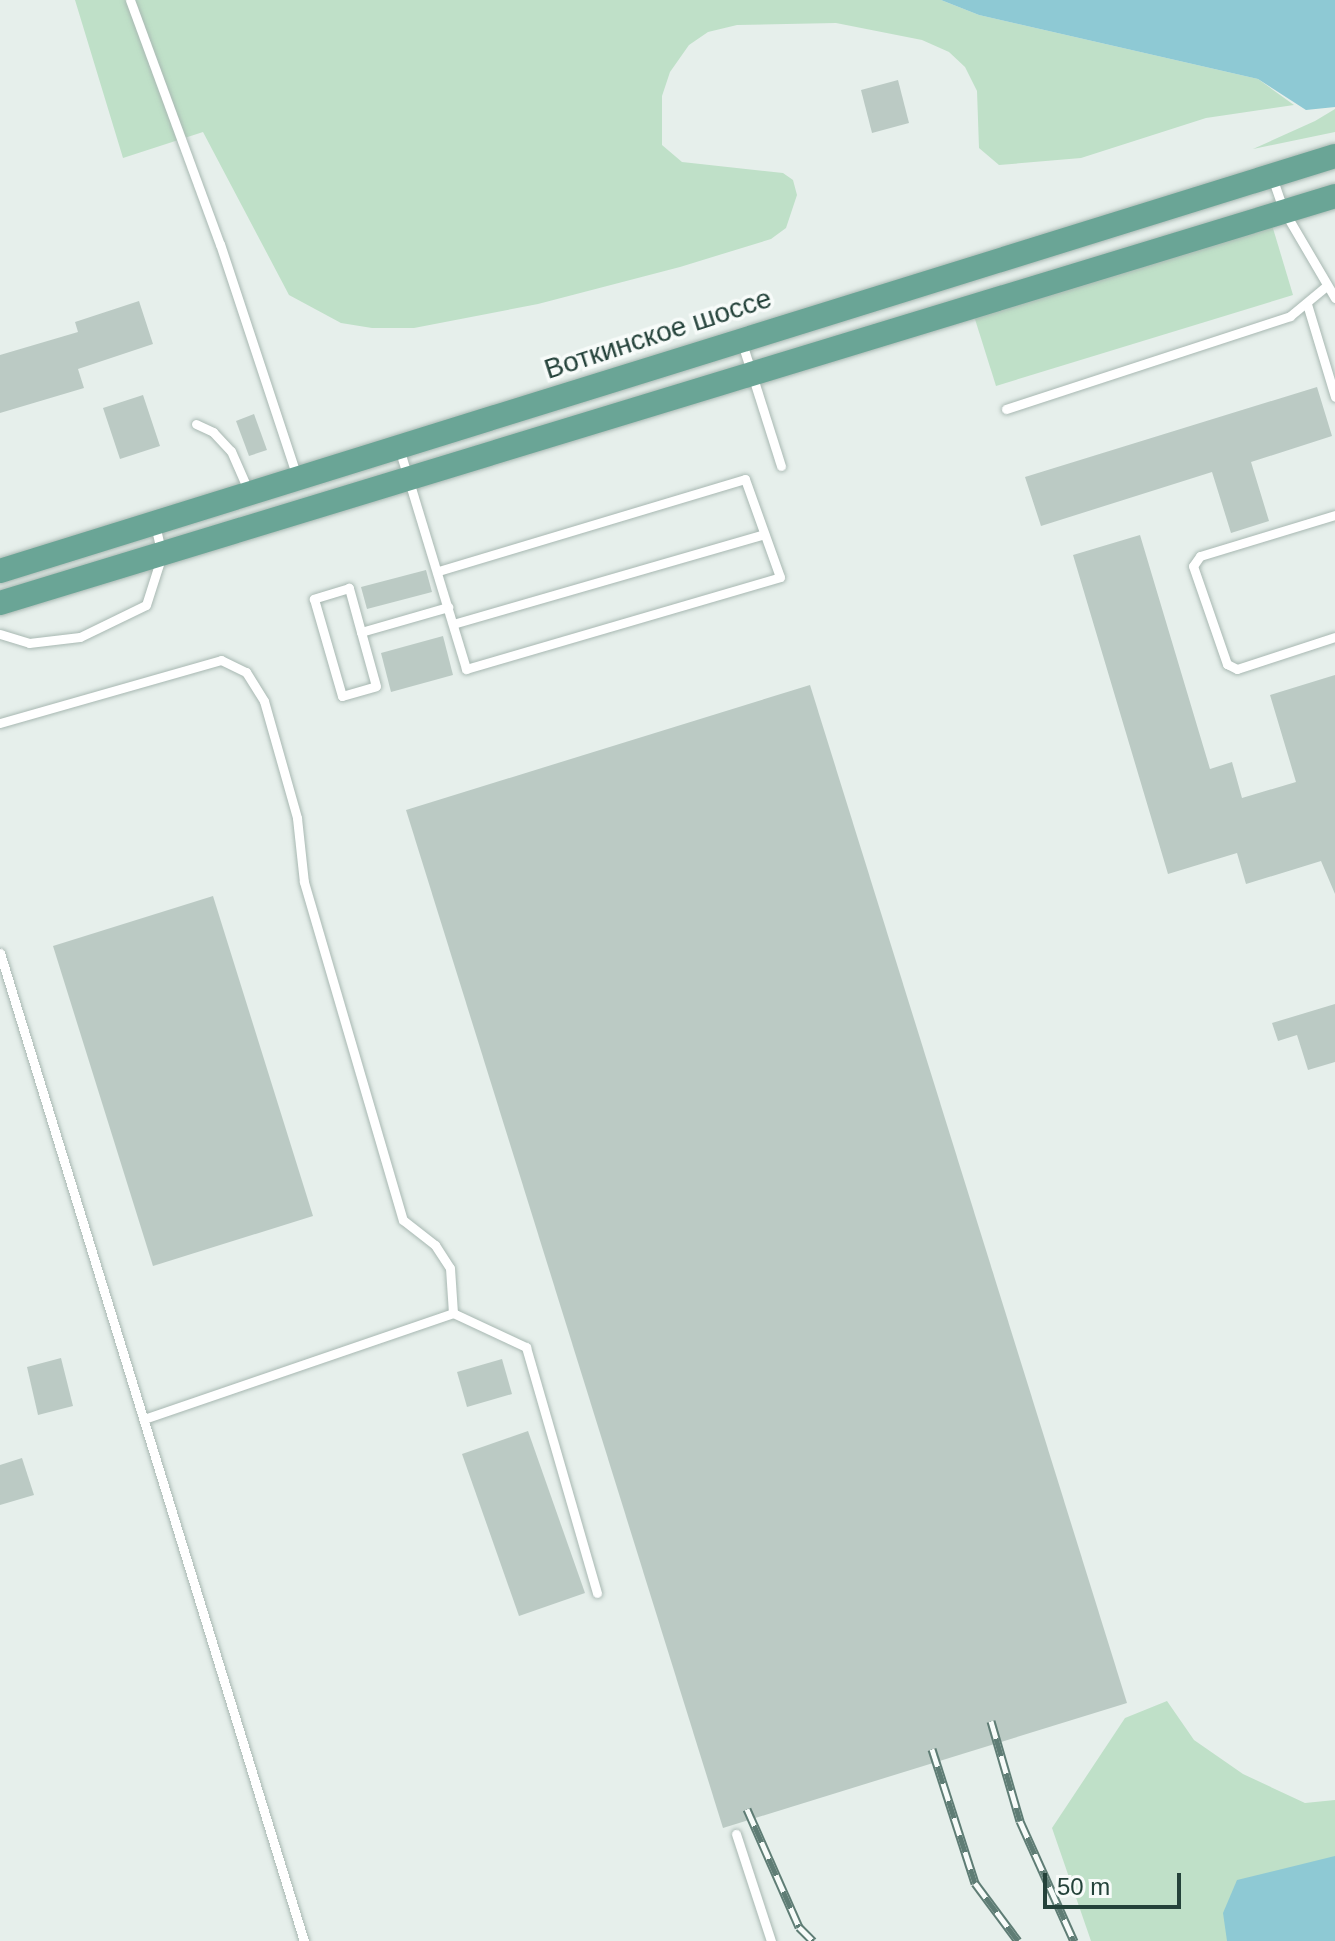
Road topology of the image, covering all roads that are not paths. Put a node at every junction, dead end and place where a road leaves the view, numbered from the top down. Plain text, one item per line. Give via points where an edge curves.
1 (130, 0) edge
2 (1335, 156) edge
3 (1272, 175) junction
4 (1335, 196) edge
5 (1284, 211) junction
6 (1325, 287) junction
7 (1335, 298) edge
8 (1307, 304) junction
9 (741, 339) junction
10 (751, 375) junction
11 (1335, 397) edge
12 (1006, 409) dead end
13 (196, 424) dead end
14 (399, 448) junction
15 (781, 466) dead end
16 (299, 480) junction
17 (409, 480) junction
18 (250, 495) junction
19 (1335, 515) edge
20 (155, 524) junction
21 (764, 534) junction
22 (162, 555) junction
23 (0, 571) edge
24 (438, 571) junction
25 (0, 603) edge
26 (448, 607) junction
27 (453, 624) junction
28 (361, 632) junction
29 (0, 634) edge
30 (1335, 637) edge
31 (0, 723) edge
32 (0, 953) edge
33 (453, 1313) junction
34 (144, 1419) junction
35 (597, 1593) dead end
36 (736, 1834) dead end
37 (304, 1941) edge
38 (771, 1941) edge

1 - 16 lane
2 - 3 main road, Воткинское шоссе
3 - 5 lane
3 - 9 main road, Воткинское шоссе
4 - 5 main road
5 - 6 lane
5 - 10 main road
6 - 7 lane
6 - 8 lane
8 - 11 lane
8 - 12 lane via 1290,316
9 - 10 lane
9 - 14 main road, Воткинское шоссе
10 - 15 lane
10 - 17 main road
13 - 18 lane via 213,432 231,451
14 - 16 main road, Воткинское шоссе
14 - 17 lane
16 - 18 main road, Воткинское шоссе
17 - 22 main road
17 - 24 lane
18 - 20 main road, Воткинское шоссе
19 - 30 lane via 1200,556 1193,566 1227,664 1237,669
20 - 22 lane
20 - 23 main road, Воткинское шоссе
21 - 24 lane via 745,479
21 - 27 lane
21 - 27 lane via 780,577 466,669
22 - 25 main road
22 - 29 lane via 146,605 111,625 80,637 29,643
24 - 26 lane
26 - 27 lane
26 - 28 lane
28 - 28 lane via 376,686 342,696 314,599 349,588
31 - 33 lane via 221,660 246,672 268,715 297,818 304,882 403,1220 435,1245 450,1268
32 - 34 lane
33 - 34 lane
33 - 35 lane via 526,1347
34 - 37 lane
36 - 38 lane

